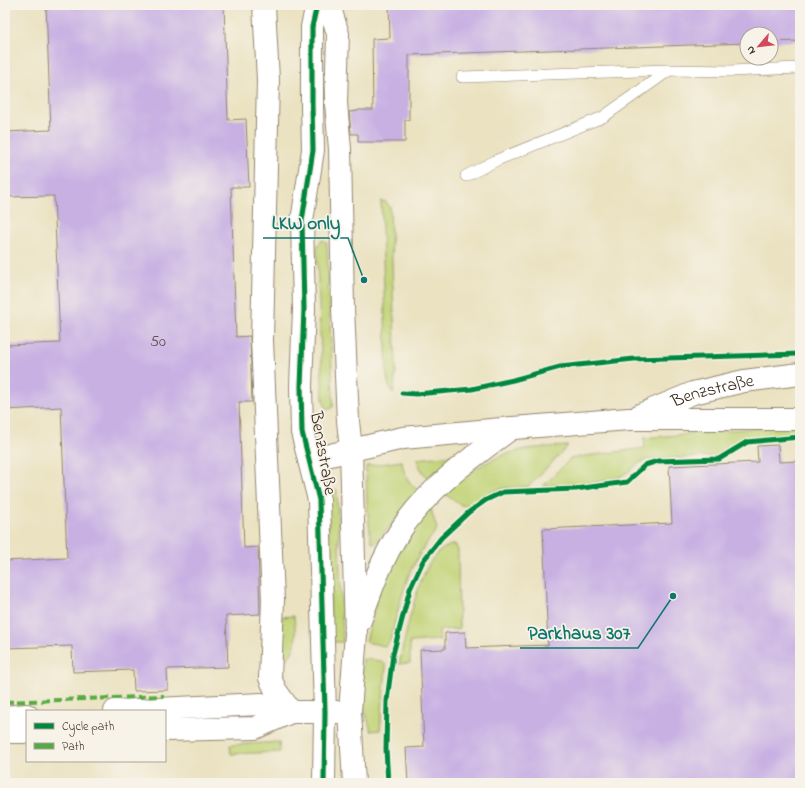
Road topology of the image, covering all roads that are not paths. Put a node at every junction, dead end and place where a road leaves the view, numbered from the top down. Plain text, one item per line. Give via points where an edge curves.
1 (264, 5) edge
2 (317, 5) edge
3 (329, 5) edge
4 (800, 68) edge
5 (669, 70) junction
6 (462, 77) dead end
7 (466, 176) dead end
8 (800, 374) edge
9 (800, 418) edge
10 (629, 419) junction
11 (513, 428) junction
12 (350, 449) junction
13 (309, 460) junction
14 (356, 634) junction
15 (210, 707) junction
16 (139, 710) edge
17 (350, 711) junction
18 (291, 712) junction
19 (326, 712) junction
20 (26, 715) edge
21 (5, 717) edge
22 (212, 729) junction
23 (166, 730) edge
24 (5, 731) edge
25 (26, 732) edge
26 (324, 783) edge
27 (354, 783) edge

1 - 18 street via 268,80 262,340 273,600 270,678
2 - 13 street, Benzstraße via 312,27 313,150 302,221 302,432
3 - 12 street, Benzstraße via 338,34 336,103 340,148 343,308
4 - 5 lane
5 - 6 lane
5 - 7 lane via 603,117 497,160
8 - 10 street, Benzstraße via 744,381 693,394
9 - 10 street, Benzstraße
10 - 11 street, Benzstraße
11 - 12 street, Benzstraße via 403,438
11 - 14 street, Benzstraße via 459,467 431,492 413,513 386,556
12 - 13 street, Benzstraße
12 - 14 street, Benzstraße
13 - 19 street, Benzstraße via 318,500
14 - 17 street, Benzstraße
15 - 16 street
15 - 18 street via 262,704
15 - 22 street via 204,710 202,716 203,722
17 - 19 street
17 - 27 street, Benzstraße
18 - 19 street
18 - 22 street via 254,728
19 - 26 street, Benzstraße
20 - 21 street
22 - 23 street
24 - 25 street

